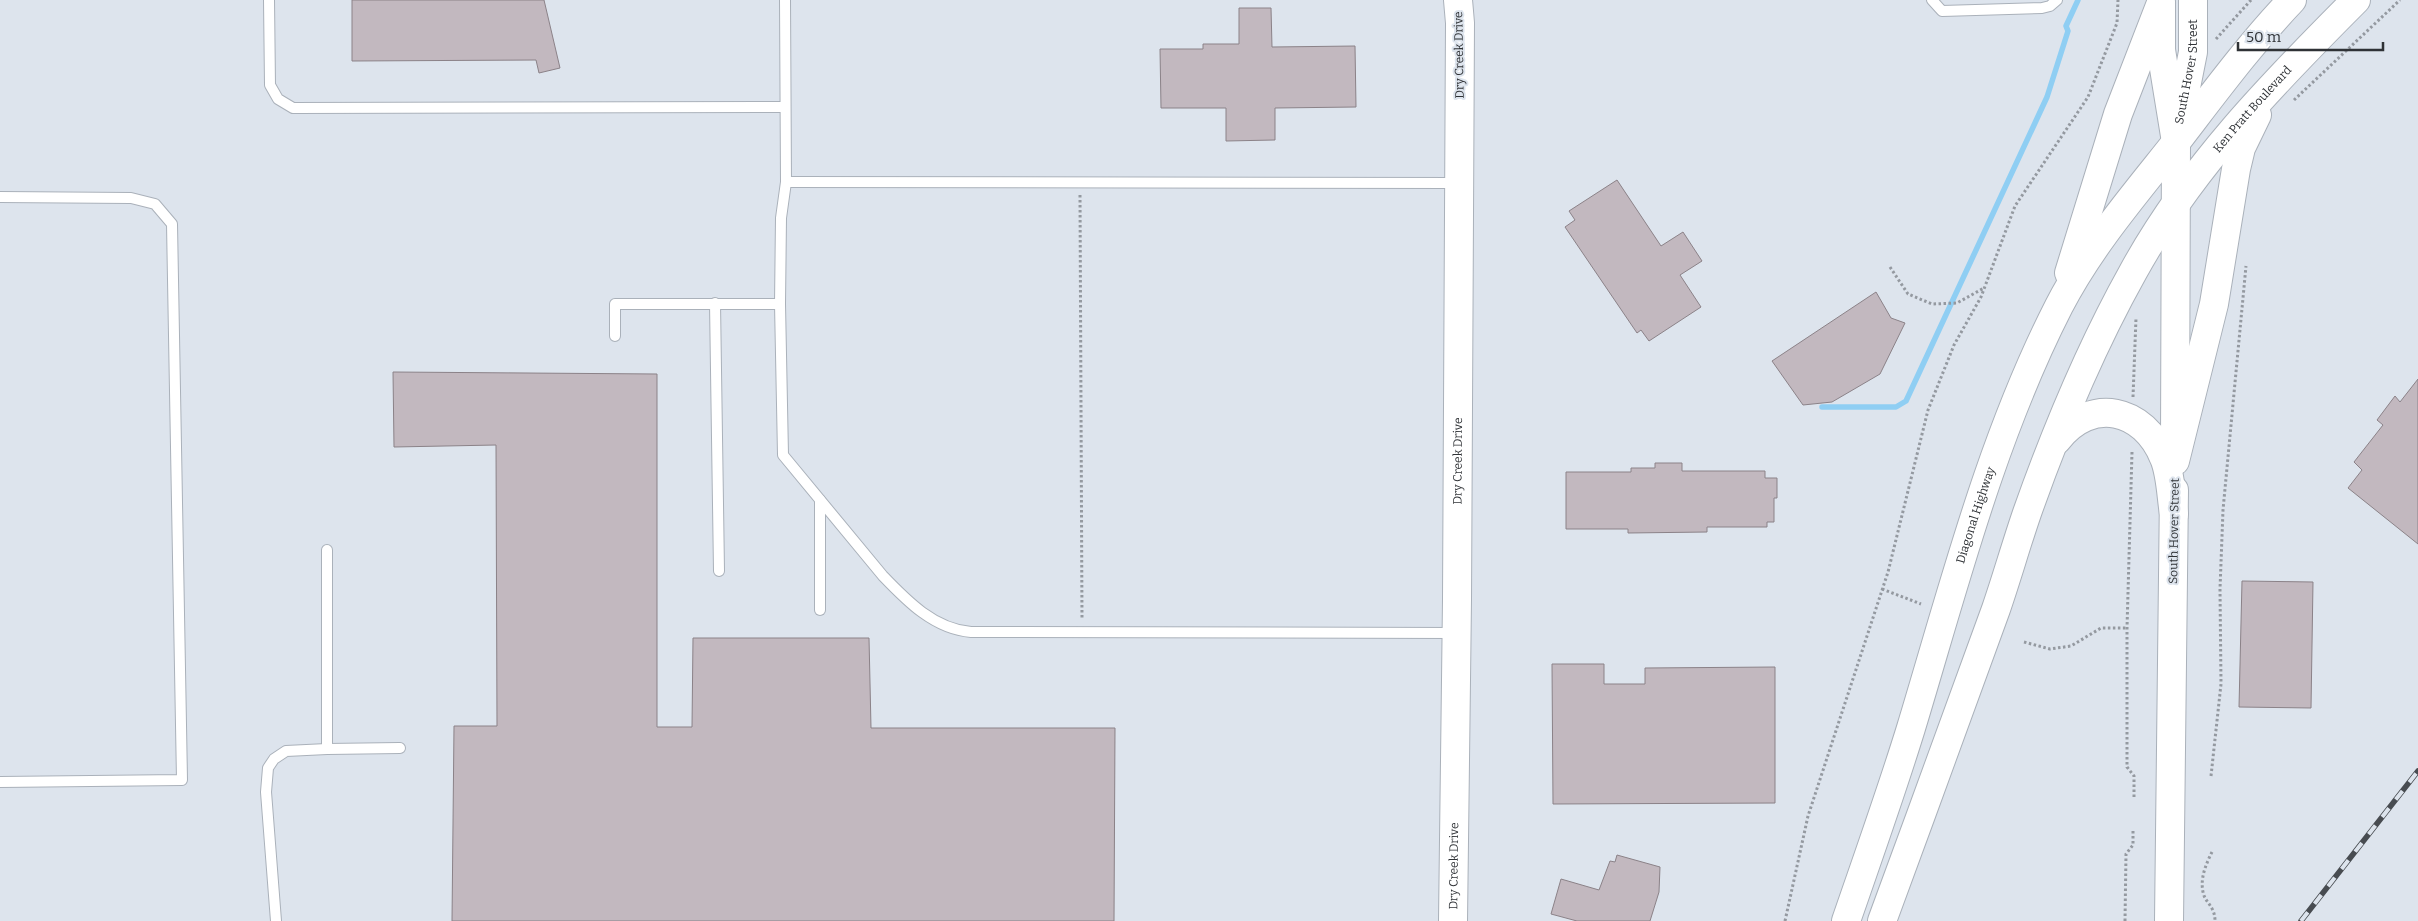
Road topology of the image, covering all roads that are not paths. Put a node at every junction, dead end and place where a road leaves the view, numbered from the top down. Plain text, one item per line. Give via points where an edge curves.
1 (268, 0) edge
2 (784, 0) edge
3 (1458, 0) edge
4 (1932, 0) edge
5 (2057, 0) edge
6 (2193, 0) edge
7 (2292, 0) edge
8 (2356, 0) edge
9 (2161, 1) edge
10 (2284, 72) junction
11 (786, 107) junction
12 (2176, 142) junction
13 (786, 182) junction
14 (1460, 183) junction
15 (0, 197) edge
16 (2176, 205) junction
17 (715, 303) junction
18 (2060, 303) junction
19 (780, 304) junction
20 (615, 336) dead end
21 (2051, 447) junction
22 (2175, 460) junction
23 (820, 500) junction
24 (2174, 514) junction
25 (327, 550) dead end
26 (719, 571) dead end
27 (820, 610) dead end
28 (1457, 633) junction
29 (400, 748) dead end
30 (327, 749) junction
31 (0, 782) edge
32 (276, 921) edge
33 (1453, 921) edge
34 (1846, 921) edge
35 (1882, 921) edge
36 (2169, 921) edge

1 - 11 lane via 270,85 278,98 292,107
2 - 11 lane
3 - 14 main road, Dry Creek Drive
4 - 5 lane via 1942,11 2042,8
6 - 12 main road, South Hover Street via 2193,52
7 - 12 main road
8 - 10 main road, Ken Pratt Boulevard
9 - 12 main road, South Hover Street via 2161,50
9 - 18 main road via 2118,114
10 - 16 main road, Ken Pratt Boulevard via 2240,121
10 - 22 main road via 2252,123 2236,168 2214,304
11 - 13 lane
12 - 16 main road, South Hover Street
12 - 18 main road, Diagonal Highway via 2110,228
13 - 14 lane
13 - 19 lane via 781,218
14 - 28 main road, Dry Creek Drive
15 - 31 lane via 132,198 155,204 172,224 182,780
16 - 21 main road via 2134,270 2100,335
16 - 22 main road, South Hover Street
17 - 19 lane
17 - 20 lane via 614,304
17 - 26 lane
18 - 34 main road, Diagonal Highway via 2020,390 1985,486 1910,732
19 - 23 lane via 783,455
21 - 24 main road via 2066,428 2081,418 2098,413 2132,418 2153,434 2165,460
21 - 35 main road via 1997,606
22 - 24 main road, South Hover Street
23 - 27 lane
23 - 28 lane via 882,576 910,603 938,623 955,629 971,632
24 - 36 main road, South Hover Street
25 - 30 lane
28 - 33 main road, Dry Creek Drive
29 - 30 lane
30 - 32 lane via 286,751 268,768 266,792

